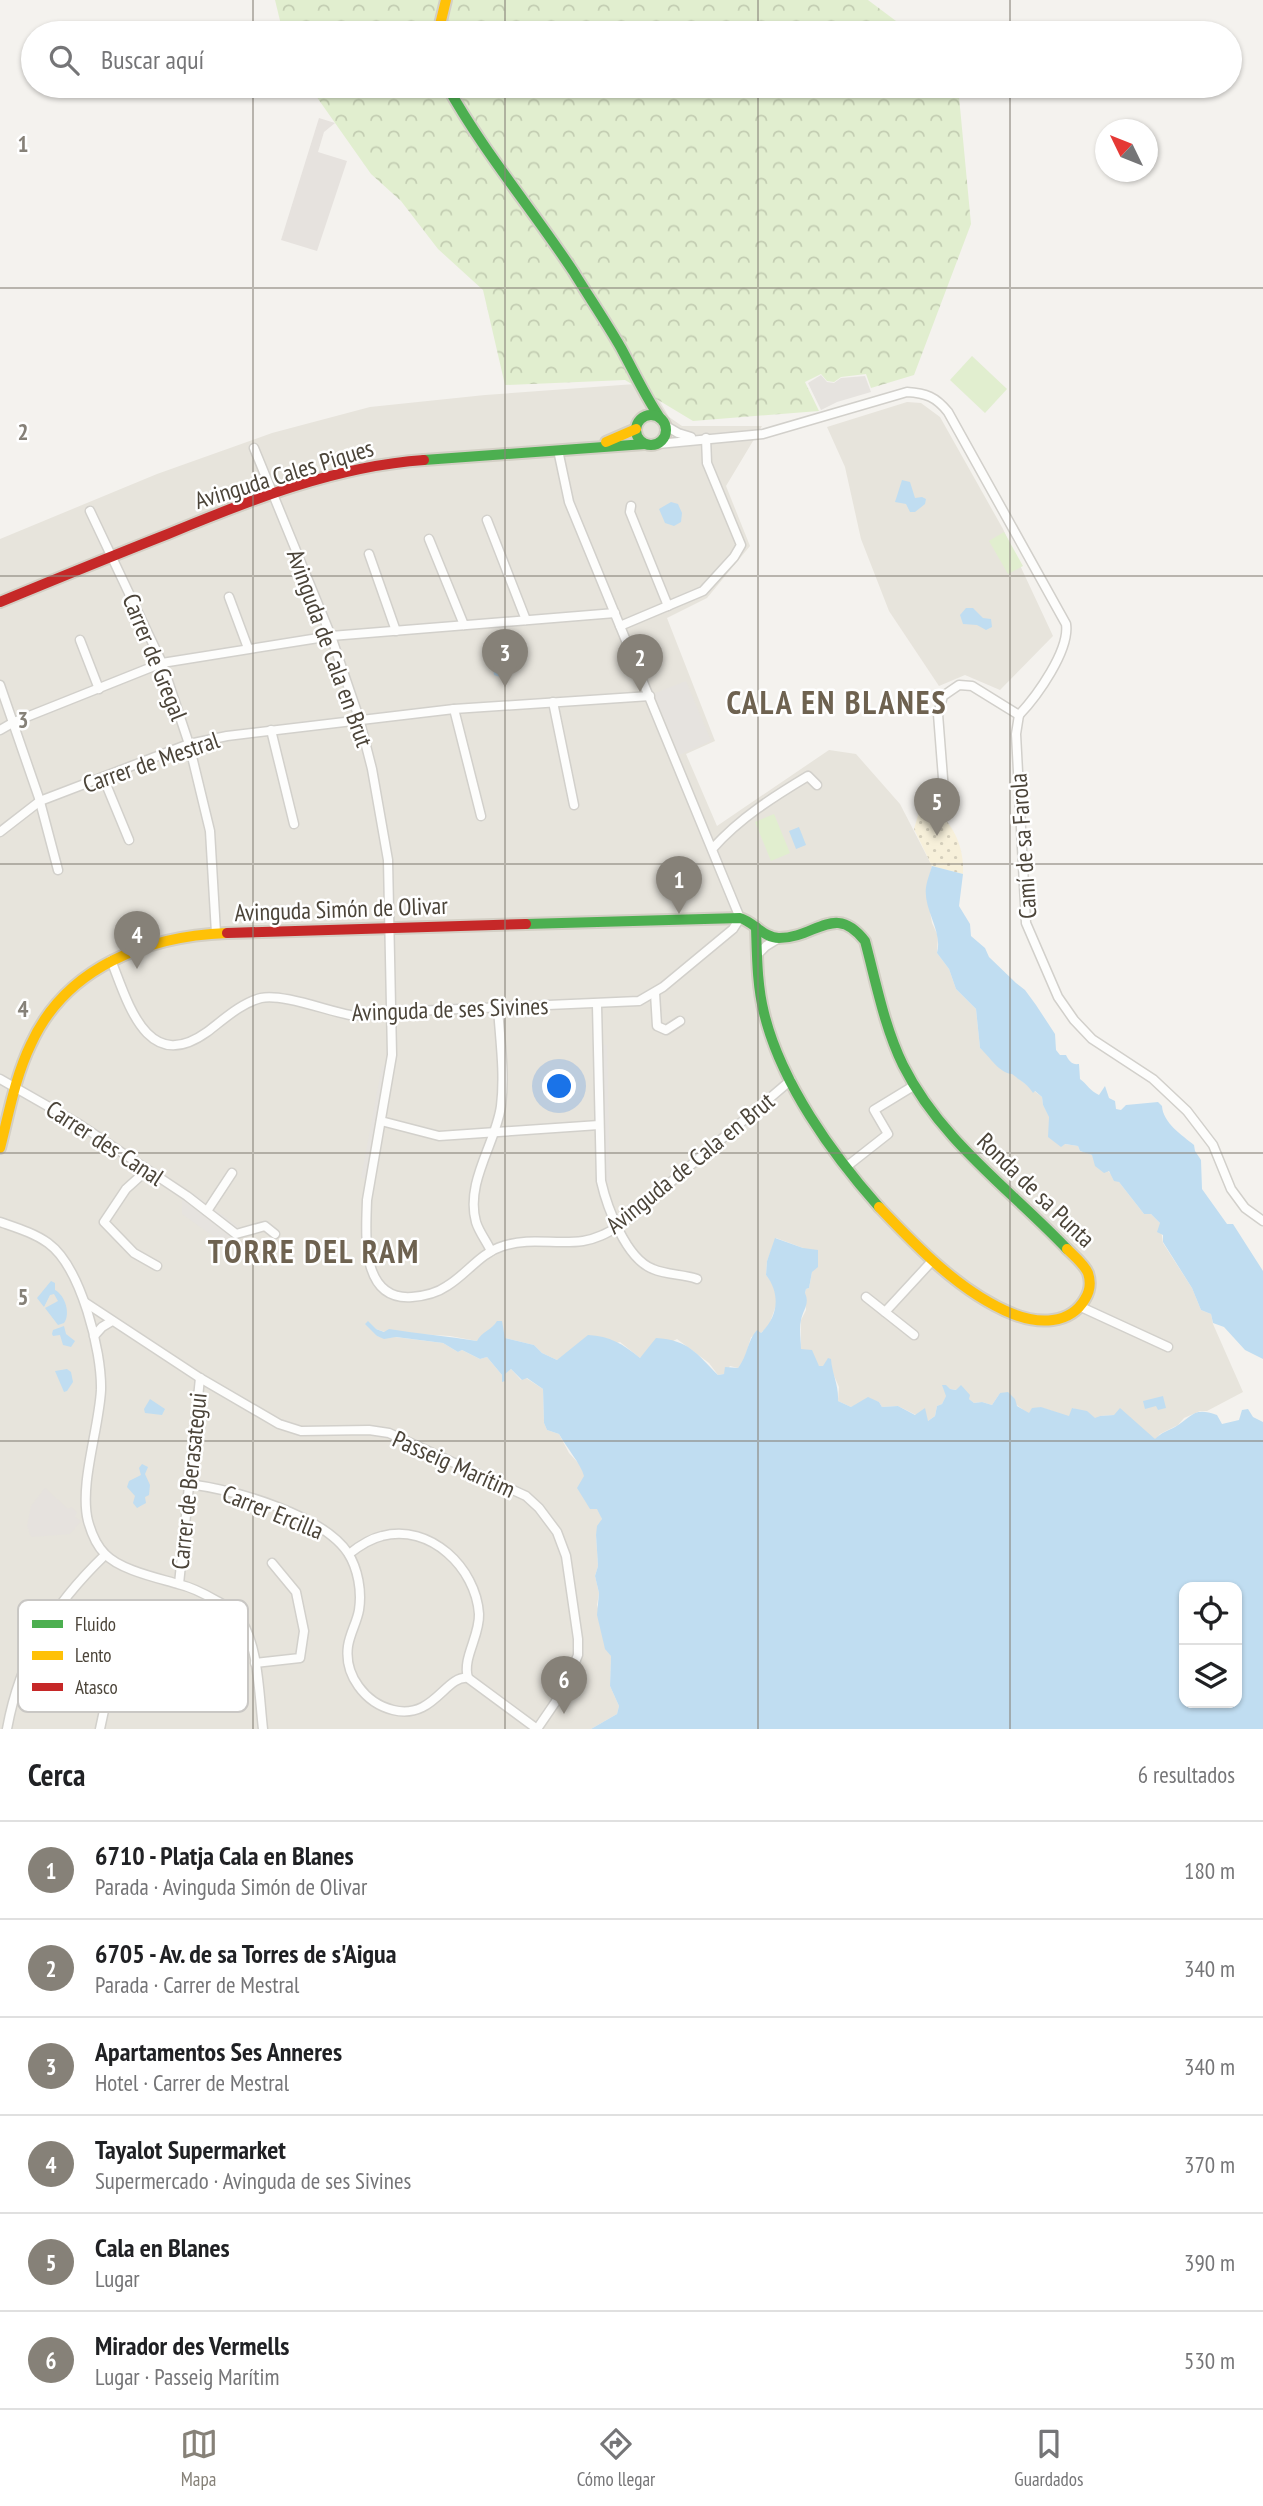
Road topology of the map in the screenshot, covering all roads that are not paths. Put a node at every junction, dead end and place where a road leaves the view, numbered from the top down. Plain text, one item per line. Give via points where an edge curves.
1 (446, 0) edge
2 (441, 21) edge
3 (454, 98) edge
4 (640, 388) junction
5 (663, 422) junction
6 (637, 426) junction
7 (702, 438) junction
8 (645, 444) junction
9 (658, 444) junction
10 (595, 446) junction
11 (254, 448) dead end
12 (558, 450) junction
13 (273, 494) junction
14 (631, 506) dead end
15 (90, 511) dead end
16 (487, 520) dead end
17 (429, 539) dead end
18 (369, 554) dead end
19 (112, 556) junction
20 (229, 597) dead end
21 (0, 602) edge
22 (668, 606) junction
23 (615, 613) junction
24 (526, 620) junction
25 (464, 625) junction
26 (621, 626) junction
27 (396, 631) junction
28 (331, 636) junction
29 (80, 640) dead end
30 (248, 648) junction
31 (162, 663) junction
32 (0, 685) edge
33 (99, 689) junction
34 (650, 696) junction
35 (553, 702) junction
36 (454, 709) junction
37 (1019, 715) junction
38 (359, 718) junction
39 (14, 722) junction
40 (0, 730) edge
41 (271, 730) junction
42 (189, 744) junction
43 (103, 777) junction
44 (817, 785) dead end
45 (40, 801) junction
46 (945, 804) dead end
47 (574, 805) dead end
48 (481, 816) dead end
49 (294, 824) dead end
50 (0, 832) edge
51 (129, 840) dead end
52 (713, 848) junction
53 (58, 870) dead end
54 (740, 918) junction
55 (756, 927) junction
56 (390, 929) junction
57 (216, 933) junction
58 (779, 938) junction
59 (757, 955) junction
60 (111, 960) junction
61 (656, 993) junction
62 (597, 1004) junction
63 (498, 1008) junction
64 (393, 1012) junction
65 (680, 1020) dead end
66 (0, 1079) edge
67 (791, 1080) junction
68 (915, 1085) junction
69 (16, 1088) junction
70 (381, 1121) junction
71 (599, 1125) junction
72 (492, 1134) junction
73 (0, 1148) edge
74 (846, 1167) junction
75 (147, 1170) junction
76 (232, 1173) dead end
77 (207, 1211) junction
78 (1263, 1221) edge
79 (0, 1222) edge
80 (618, 1227) junction
81 (275, 1234) dead end
82 (491, 1251) junction
83 (933, 1261) junction
84 (158, 1266) dead end
85 (696, 1279) dead end
86 (866, 1297) dead end
87 (86, 1303) junction
88 (1081, 1307) junction
89 (885, 1312) junction
90 (112, 1321) junction
91 (914, 1335) dead end
92 (94, 1336) junction
93 (1168, 1347) dead end
94 (200, 1378) junction
95 (189, 1484) junction
96 (349, 1554) junction
97 (105, 1556) junction
98 (272, 1563) dead end
99 (179, 1584) junction
100 (64, 1600) edge
101 (214, 1600) edge
102 (248, 1638) edge
103 (255, 1664) junction
104 (465, 1677) junction
105 (18, 1683) edge
106 (7, 1729) edge
107 (263, 1729) edge
108 (537, 1729) edge

1 - 2 street
3 - 4 street via 590,298
4 - 5 street
4 - 6 street via 642,411
5 - 6 street via 647,415
5 - 7 street via 678,433
5 - 9 street via 664,438
6 - 8 street via 637,437
6 - 10 street, Avinguda Cales Piques
7 - 9 street
7 - 22 street via 707,463 741,545 704,591
7 - 37 street via 763,434 907,392 938,400 1066,624 1068,634 1060,653
8 - 9 street
8 - 10 street, Avinguda Cales Piques
10 - 12 street, Avinguda Cales Piques
11 - 13 street, Avinguda de Cala en Brut
12 - 13 street, Avinguda Cales Piques via 403,461 352,470
12 - 23 street via 569,502
13 - 19 street, Avinguda Cales Piques
13 - 28 street, Avinguda de Cala en Brut
14 - 22 street
15 - 19 street, Carrer de Gregal
16 - 24 street
17 - 25 street
18 - 27 street
19 - 21 street, Avinguda Cales Piques
19 - 31 street, Carrer de Gregal
20 - 30 street
22 - 26 street
23 - 24 street
23 - 26 street
24 - 25 street
25 - 27 street
26 - 34 street
27 - 28 street
28 - 30 street
28 - 38 street, Avinguda de Cala en Brut
29 - 33 street
30 - 31 street
31 - 33 street
31 - 42 street, Carrer de Gregal
32 - 39 street
33 - 39 street
34 - 35 street, Carrer de Mestral
34 - 52 street
35 - 36 street, Carrer de Mestral
35 - 47 street
36 - 38 street, Carrer de Mestral
36 - 48 street
37 - 46 street via 971,686 959,685 943,696 938,713
37 - 78 street, Camí de sa Farola via 1016,734 1026,923 1058,997 1092,1039 1153,1079 1187,1111 1213,1145 1231,1189 1245,1208
38 - 41 street, Carrer de Mestral
38 - 56 street, Avinguda de Cala en Brut via 388,860
39 - 40 street
39 - 45 street
41 - 42 street, Carrer de Mestral
41 - 49 street
42 - 43 street, Carrer de Mestral
42 - 57 street, Carrer de Gregal via 214,859
43 - 45 street, Carrer de Mestral
43 - 51 street
44 - 52 street via 808,776 772,797
45 - 50 street, Carrer de Mestral
45 - 53 street
52 - 54 street
54 - 55 street via 749,919
54 - 56 street, Avinguda Simón de Olivar
54 - 61 street, Avinguda de ses Sivines via 733,929
55 - 58 street
55 - 59 street
56 - 57 street, Avinguda Simón de Olivar
56 - 64 street, Avinguda de Cala en Brut
57 - 60 street, Avinguda Simón de Olivar via 157,940
58 - 59 street, Ronda de sa Punta
58 - 68 street, Ronda de sa Punta via 834,922 847,922 858,929 886,1024
59 - 67 street via 768,1026
60 - 64 street, Avinguda de ses Sivines via 144,1032 171,1046 186,1044 262,997 351,1015
60 - 69 street, Avinguda Simón de Olivar via 79,983 48,1018 30,1047
61 - 62 street, Avinguda de ses Sivines via 639,1001
61 - 65 street via 657,1026 666,1030
62 - 63 street, Avinguda de ses Sivines
62 - 71 street
63 - 64 street, Avinguda de ses Sivines
63 - 72 street via 503,1082
64 - 70 street, Avinguda de Cala en Brut via 392,1055
66 - 69 street, Carrer des Canal
67 - 74 street
67 - 80 street, Avinguda de Cala en Brut
68 - 74 street via 873,1110 888,1133
68 - 88 street, Ronda de sa Punta via 973,1161 1086,1267 1090,1286
69 - 73 street, Avinguda Simón de Olivar
69 - 75 street, Carrer des Canal
70 - 72 street via 439,1136
70 - 82 street, Avinguda de Cala en Brut via 367,1200 370,1268 379,1284 401,1297 435,1292
71 - 72 street
71 - 80 street via 601,1181
72 - 82 street via 474,1203 476,1223
74 - 83 street via 880,1209
75 - 77 street, Carrer des Canal
75 - 84 street via 126,1189 104,1222 134,1253
76 - 77 street
77 - 81 street, Carrer des Canal via 236,1234 265,1226
79 - 87 street via 50,1245
80 - 82 street, Avinguda de Cala en Brut via 583,1241 525,1241
80 - 85 street via 645,1265
83 - 88 street via 984,1300 1023,1319 1058,1321
83 - 89 street
86 - 89 street
87 - 90 street, Passeig Marítim
87 - 92 street
88 - 93 street
89 - 91 street
90 - 92 street
90 - 94 street, Passeig Marítim
92 - 97 street via 101,1389 85,1504 93,1536
94 - 95 street, Carrer de Berasategui
94 - 108 street, Passeig Marítim via 279,1424 301,1431 389,1433 503,1484 539,1508 557,1532 566,1556 578,1655 563,1691
95 - 96 street, Carrer Ercilla via 218,1488 310,1521 328,1531
95 - 99 street, Carrer de Berasategui
96 - 104 street, Carrer Ercilla via 383,1535 414,1536 461,1565 479,1614
96 - 104 street, Carrer Ercilla via 360,1595 348,1658 364,1694 393,1710 413,1711
97 - 99 street
97 - 100 street
98 - 103 street via 296,1592 304,1631 300,1658
99 - 101 street
102 - 103 street
103 - 107 street
104 - 108 street
105 - 106 street

